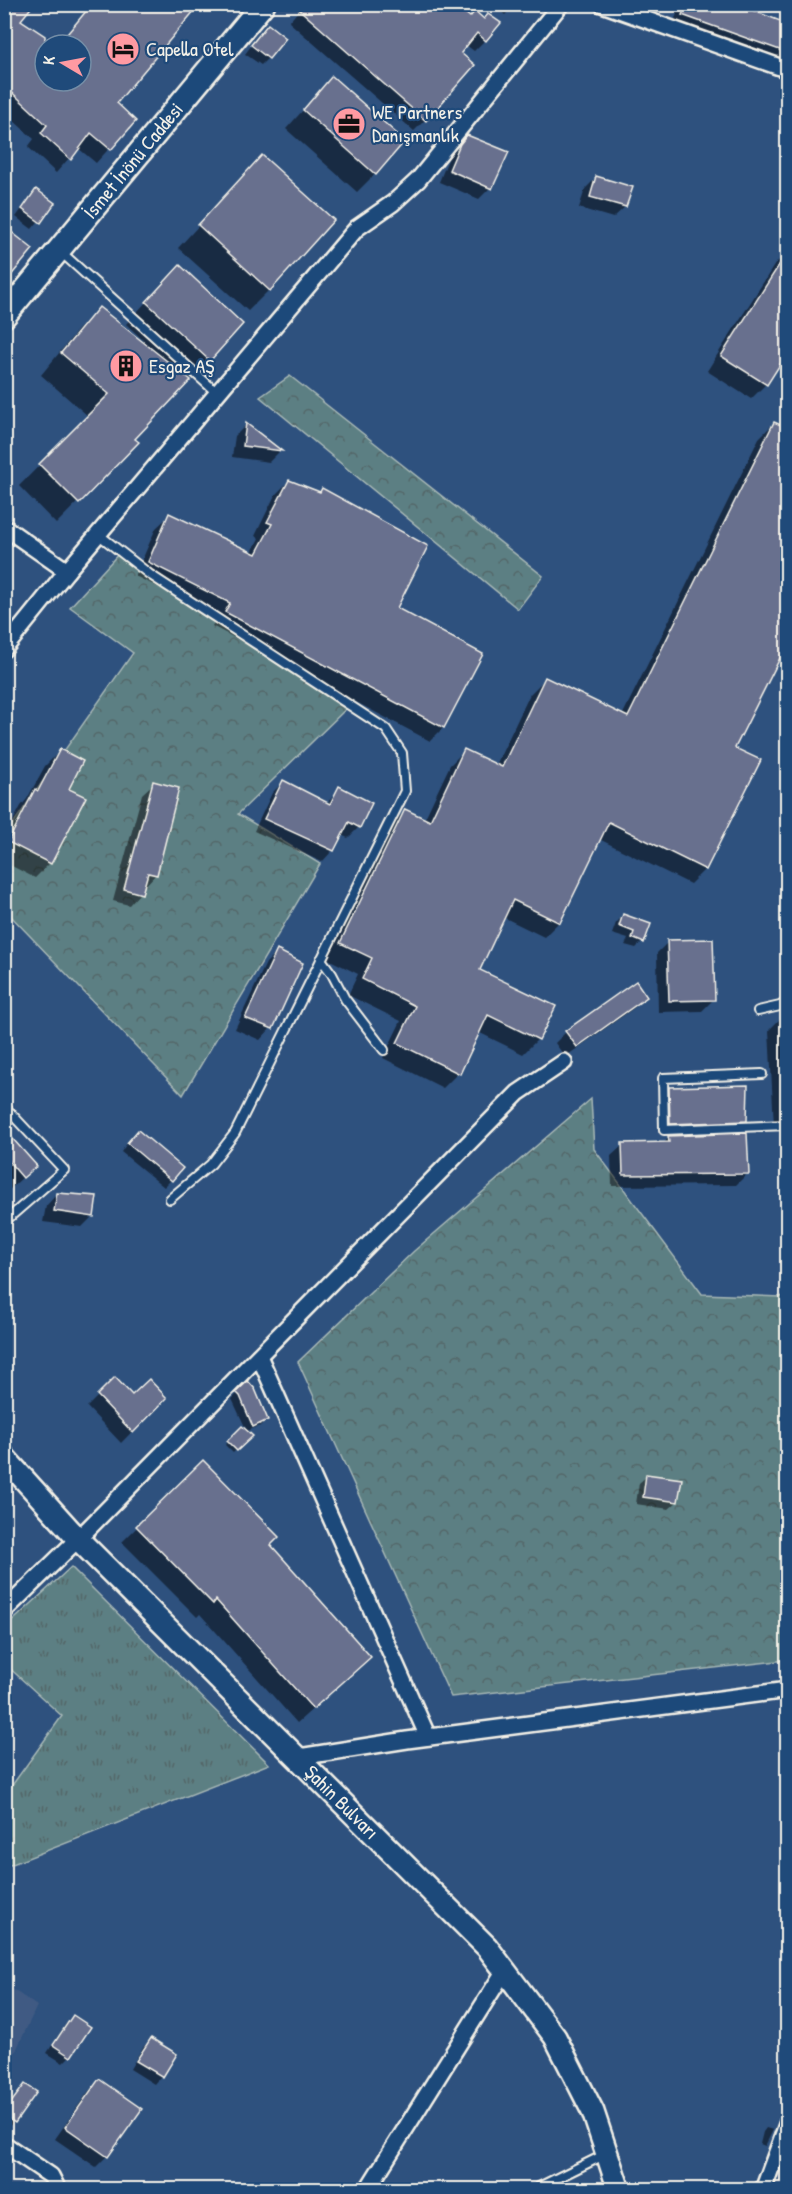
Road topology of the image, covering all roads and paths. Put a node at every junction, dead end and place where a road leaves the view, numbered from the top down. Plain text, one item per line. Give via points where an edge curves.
1 (263, 4) edge
2 (561, 4) edge
3 (602, 4) edge
4 (788, 70) edge
5 (60, 251) junction
6 (4, 316) edge
7 (216, 392) junction
8 (4, 527) edge
9 (98, 534) junction
10 (67, 571) junction
11 (4, 649) edge
12 (321, 959) junction
13 (788, 1001) edge
14 (758, 1011) dead end
15 (384, 1050) dead end
16 (564, 1062) dead end
17 (762, 1074) dead end
18 (4, 1106) edge
19 (788, 1125) edge
20 (170, 1199) dead end
21 (4, 1222) edge
22 (259, 1356) junction
23 (4, 1457) edge
24 (78, 1539) junction
25 (4, 1611) edge
26 (788, 1690) edge
27 (428, 1737) junction
28 (298, 1757) junction
29 (505, 1970) junction
30 (788, 2122) edge
31 (4, 2144) edge
32 (607, 2153) junction
33 (58, 2190) edge
34 (367, 2190) edge
35 (532, 2190) edge
36 (619, 2190) edge
37 (763, 2190) edge

1 - 5 main road, İsmet İnönü Caddesi
2 - 7 street via 418,180 357,228
3 - 4 street
5 - 6 main road, İsmet İnönü Caddesi
5 - 7 lane
7 - 9 street
8 - 10 street
9 - 10 street
9 - 12 lane via 149,574 386,729 402,753 405,791
10 - 11 street
12 - 15 lane via 345,999
12 - 20 lane via 235,1133 212,1164
13 - 14 lane
16 - 22 street via 518,1093
17 - 19 lane via 663,1078 664,1130
18 - 21 lane via 64,1170
22 - 24 street
22 - 27 street
23 - 24 street, Şahin Bulvarı
24 - 25 street
24 - 28 street, Şahin Bulvarı
26 - 27 street
27 - 28 street
28 - 29 street, Şahin Bulvarı via 487,1947
29 - 32 street, Şahin Bulvarı via 555,2037 593,2112
29 - 34 street
30 - 37 street
31 - 33 street via 51,2176
32 - 35 lane
32 - 36 street, Şahin Bulvarı

